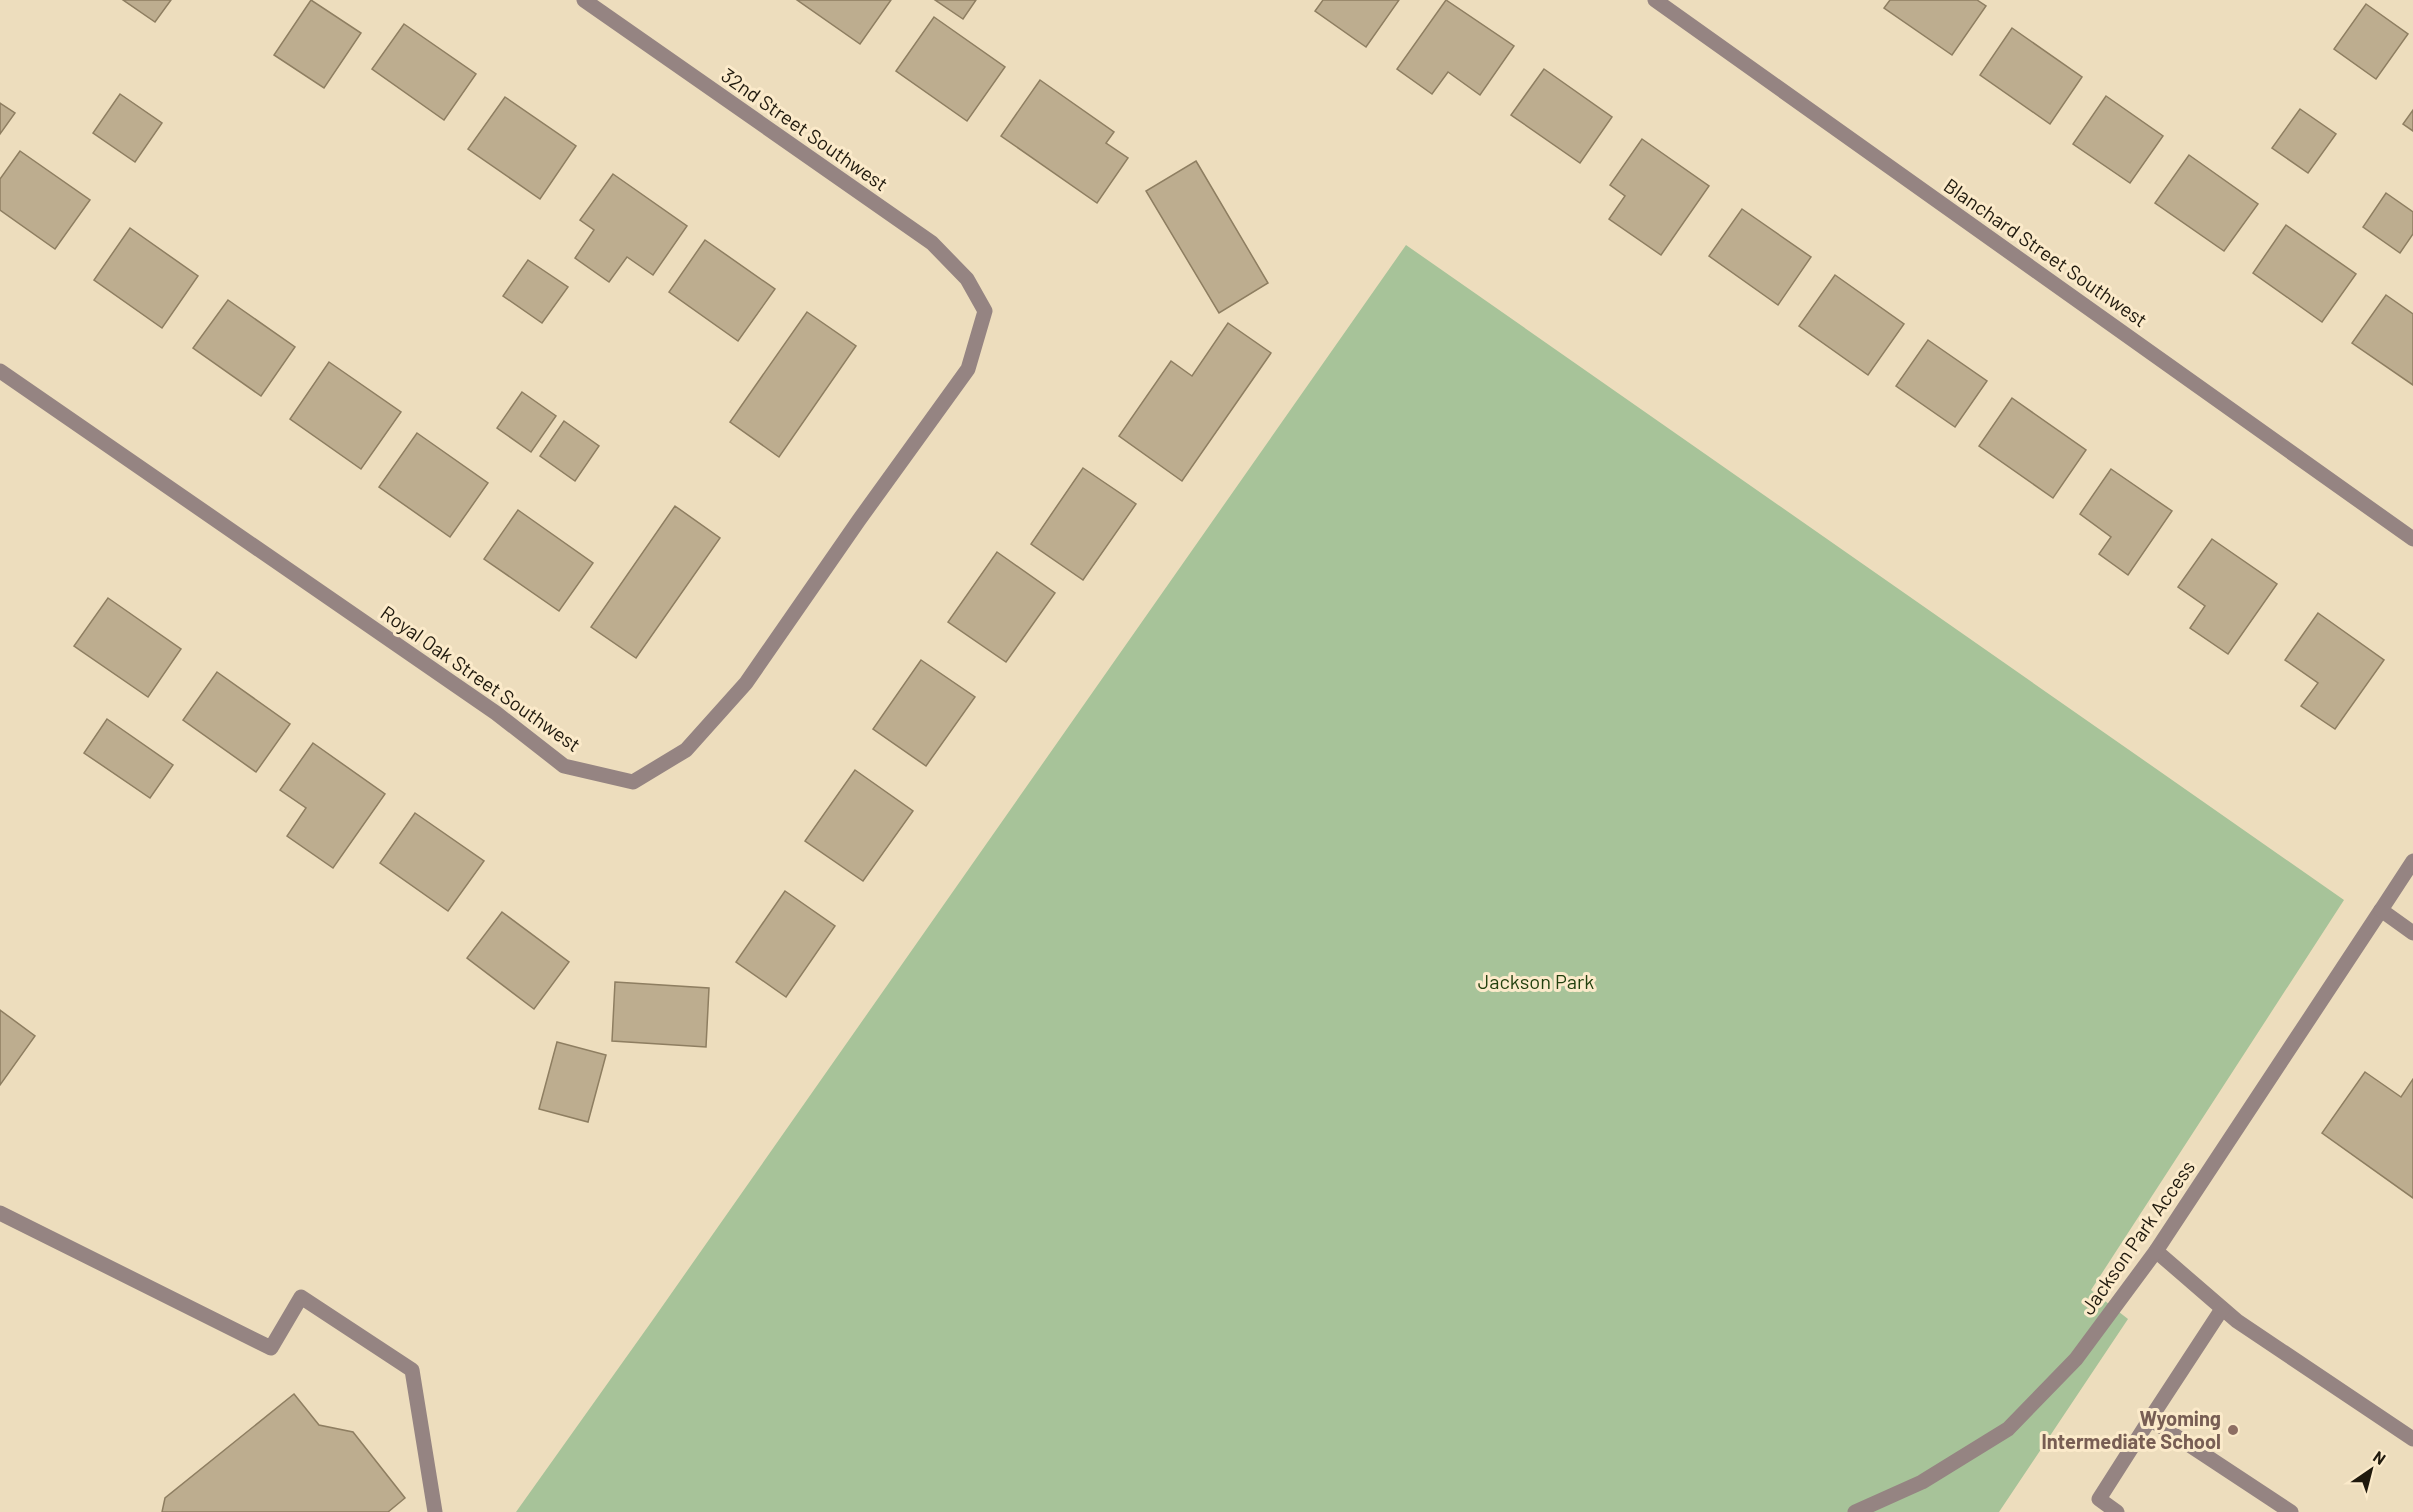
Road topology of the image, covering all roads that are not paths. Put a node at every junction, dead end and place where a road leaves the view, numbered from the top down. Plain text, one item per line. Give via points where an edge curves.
1 (584, 0) edge
2 (1655, 0) edge
3 (986, 311) joint
4 (0, 371) edge
5 (2413, 539) edge
6 (2413, 861) edge
7 (2381, 910) junction
8 (2413, 933) edge
9 (0, 1213) edge
10 (2156, 1251) junction
11 (2222, 1309) junction
12 (2150, 1419) junction
13 (2413, 1439) edge
14 (435, 1512) edge
15 (1855, 1512) edge
16 (2117, 1512) edge
17 (2291, 1512) edge

1 - 3 street, 32nd Street Southwest via 932,243 967,279
2 - 5 street, Blanchard Street Southwest
3 - 4 street, Royal Oak Street Southwest via 968,369 746,682 686,750 633,782 564,766 496,713
6 - 7 street, Jackson Park Access
7 - 8 street
7 - 10 street, Jackson Park Access
9 - 14 street via 271,1348 301,1297 412,1370
10 - 11 street
10 - 15 street, Jackson Park Access via 2076,1359 2008,1429 1922,1482
11 - 12 street
11 - 13 street
12 - 16 street via 2099,1499
12 - 17 street

